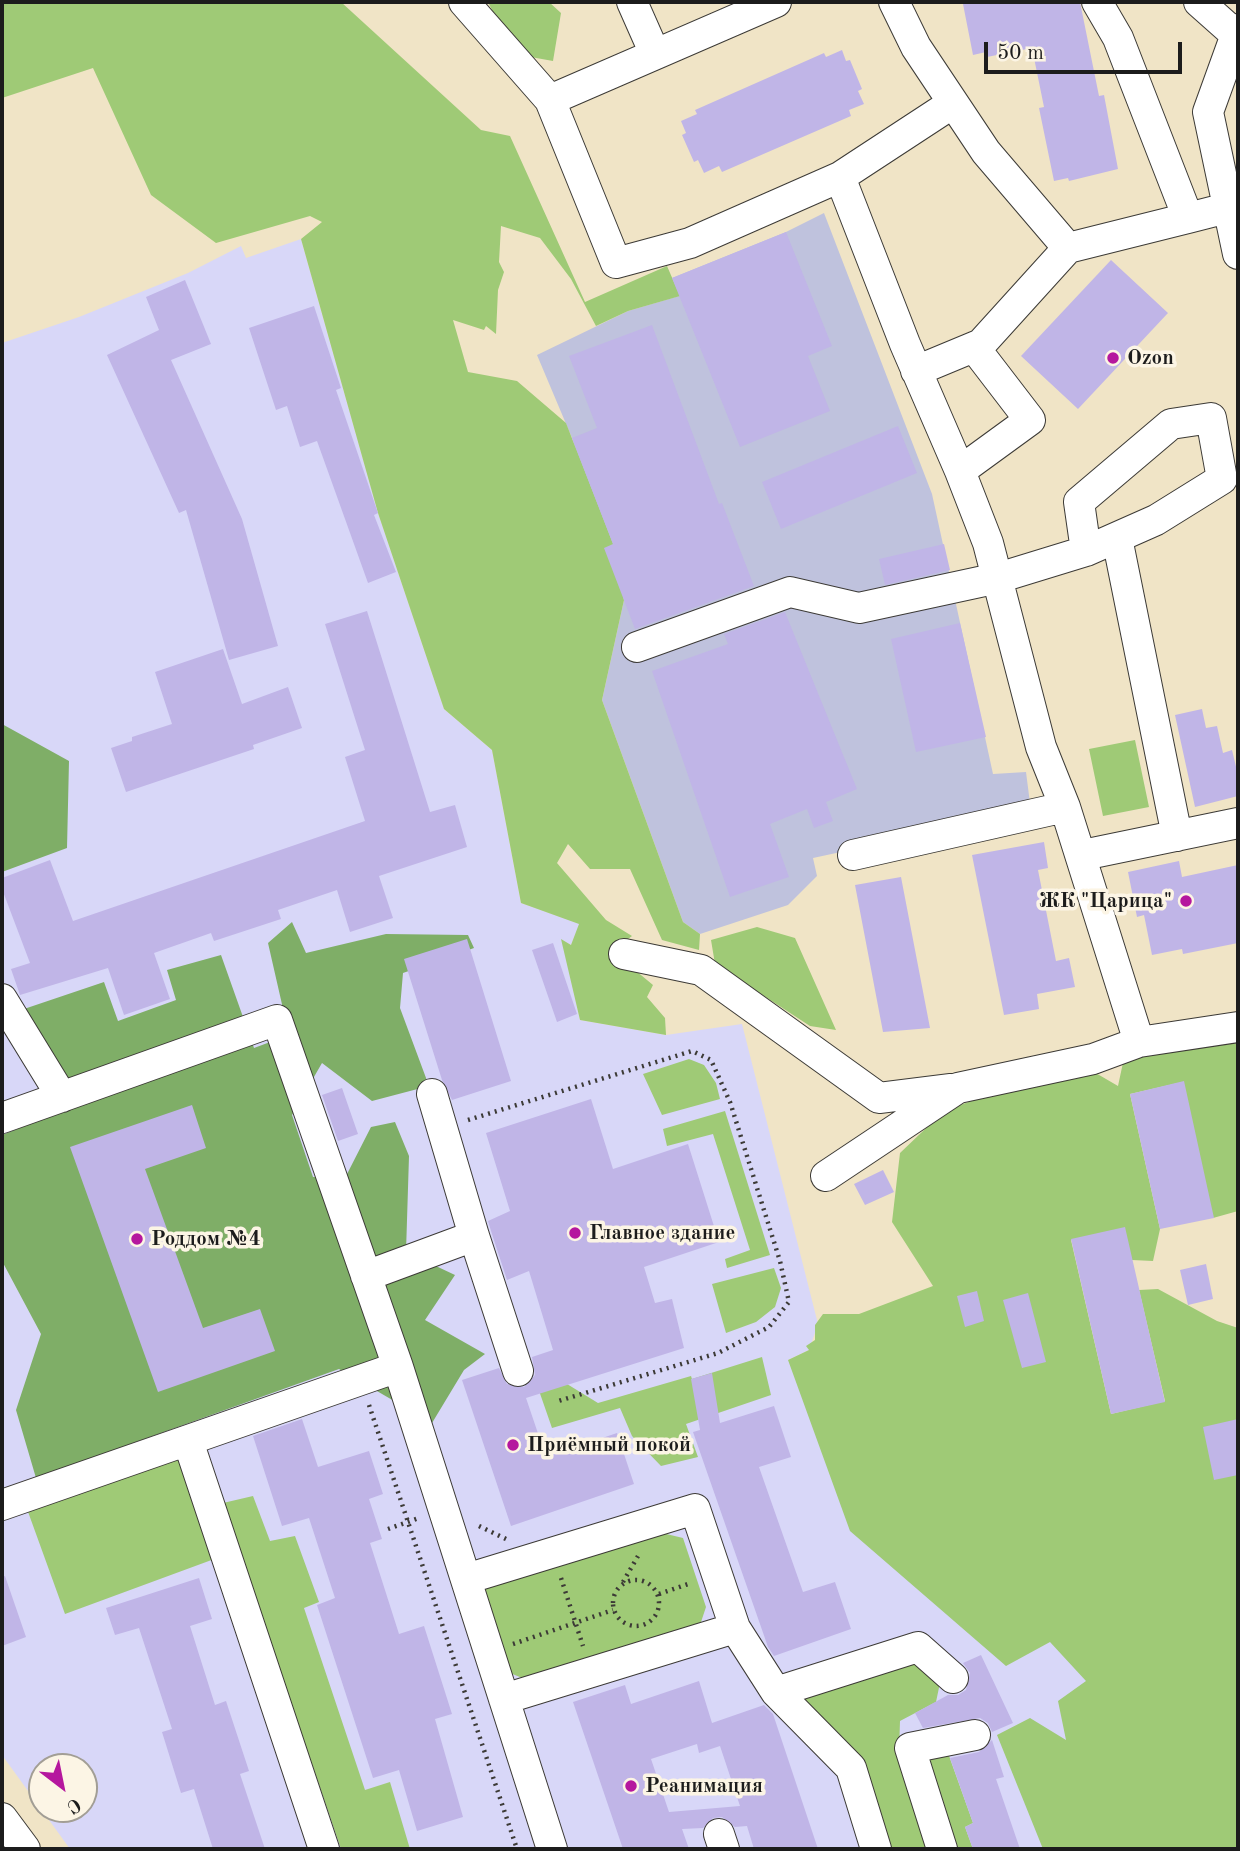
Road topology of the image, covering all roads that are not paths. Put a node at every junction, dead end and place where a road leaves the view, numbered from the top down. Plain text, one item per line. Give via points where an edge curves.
1 (464, 2) edge
2 (632, 2) edge
3 (776, 2) edge
4 (894, 2) edge
5 (1097, 2) edge
6 (1109, 2) edge
7 (1199, 2) edge
8 (1237, 31) edge
9 (1118, 37) junction
10 (655, 54) junction
11 (550, 100) junction
12 (953, 103) junction
13 (840, 177) junction
14 (1227, 208) junction
15 (1188, 218) junction
16 (1068, 248) junction
17 (1238, 254) edge
18 (974, 347) junction
19 (916, 371) junction
20 (960, 471) junction
21 (1117, 538) junction
22 (1086, 551) junction
23 (998, 578) junction
24 (637, 647) dead end
25 (1065, 807) junction
26 (1238, 823) edge
27 (1177, 836) junction
28 (853, 855) dead end
29 (1083, 855) junction
30 (624, 954) dead end
31 (2, 999) edge
32 (1238, 1027) edge
33 (1139, 1042) junction
34 (958, 1088) junction
35 (432, 1094) dead end
36 (62, 1097) junction
37 (2, 1118) edge
38 (826, 1176) dead end
39 (474, 1236) junction
40 (366, 1276) junction
41 (398, 1367) junction
42 (518, 1371) dead end
43 (188, 1441) junction
44 (2, 1506) edge
45 (466, 1579) junction
46 (735, 1628) junction
47 (953, 1678) dead end
48 (776, 1692) junction
49 (504, 1699) junction
50 (975, 1735) dead end
51 (2, 1818) edge
52 (25, 1849) edge
53 (324, 1849) edge
54 (552, 1849) edge
55 (876, 1849) edge
56 (942, 1849) edge

1 - 11 street
2 - 10 street
3 - 10 street
4 - 12 street via 916,47
5 - 9 street
6 - 9 street
7 - 8 street
8 - 14 street via 1208,111
9 - 15 street
10 - 11 street
11 - 13 street via 616,263 690,243
12 - 13 street
12 - 16 street via 986,152
13 - 19 street
14 - 15 street
14 - 17 street
15 - 16 street
16 - 18 street
18 - 19 street
18 - 20 street via 1030,420
19 - 20 street
20 - 23 street
21 - 22 street
21 - 22 street via 1156,520 1222,478 1211,418 1171,424 1079,502
21 - 27 street
22 - 23 street
23 - 24 street via 859,608 790,592
23 - 25 street via 1041,747
25 - 28 street
25 - 29 street
26 - 27 street
27 - 29 street
29 - 33 street
30 - 34 street via 701,971 878,1098
31 - 36 street
32 - 33 street
33 - 34 street via 1094,1059
34 - 38 street
35 - 39 street
36 - 37 street
36 - 40 street via 277,1020
39 - 40 street
39 - 42 street
40 - 41 street
41 - 43 street
41 - 45 street
43 - 44 street
43 - 53 street
45 - 46 street via 695,1509
45 - 49 street
46 - 48 street
46 - 49 street
47 - 48 street via 918,1647
48 - 55 street via 851,1768
49 - 54 street
50 - 56 street via 911,1748
51 - 52 street

